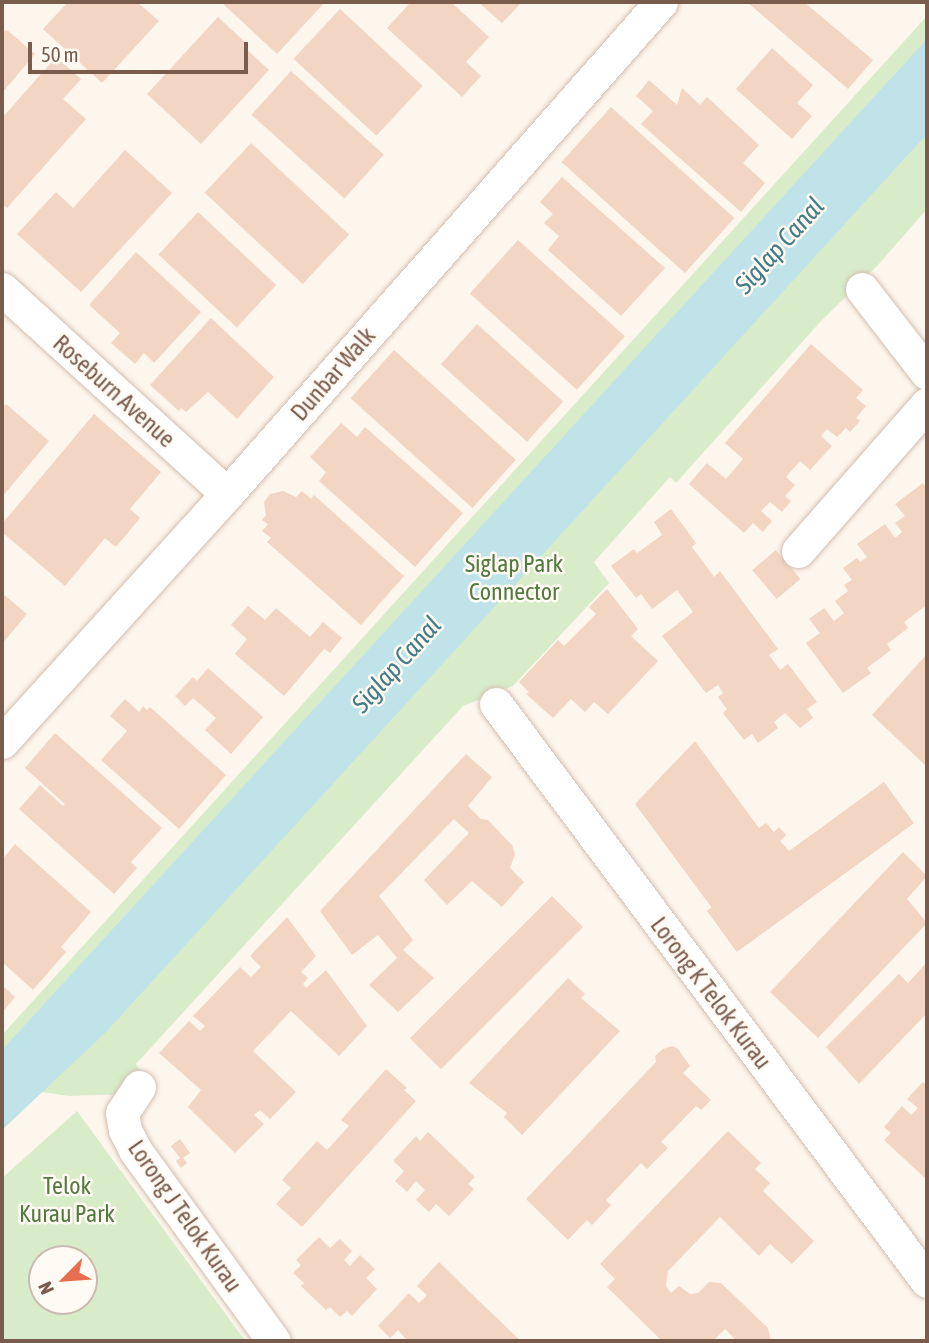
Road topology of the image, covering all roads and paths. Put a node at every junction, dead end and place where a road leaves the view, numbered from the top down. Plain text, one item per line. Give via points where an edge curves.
1 (661, 2) edge
2 (2, 289) edge
3 (862, 289) dead end
4 (927, 373) edge
5 (927, 404) edge
6 (227, 494) junction
7 (798, 551) dead end
8 (496, 704) dead end
9 (2, 742) edge
10 (139, 1087) dead end
11 (927, 1281) edge
12 (274, 1341) edge

1 - 6 street, Dunbar Walk
2 - 6 street, Roseburn Avenue
3 - 4 street
5 - 7 street
6 - 9 street, Dunbar Walk
8 - 11 street, Lorong K Telok Kurau via 845,1151
10 - 12 street, Lorong J Telok Kurau via 122,1113 135,1150

